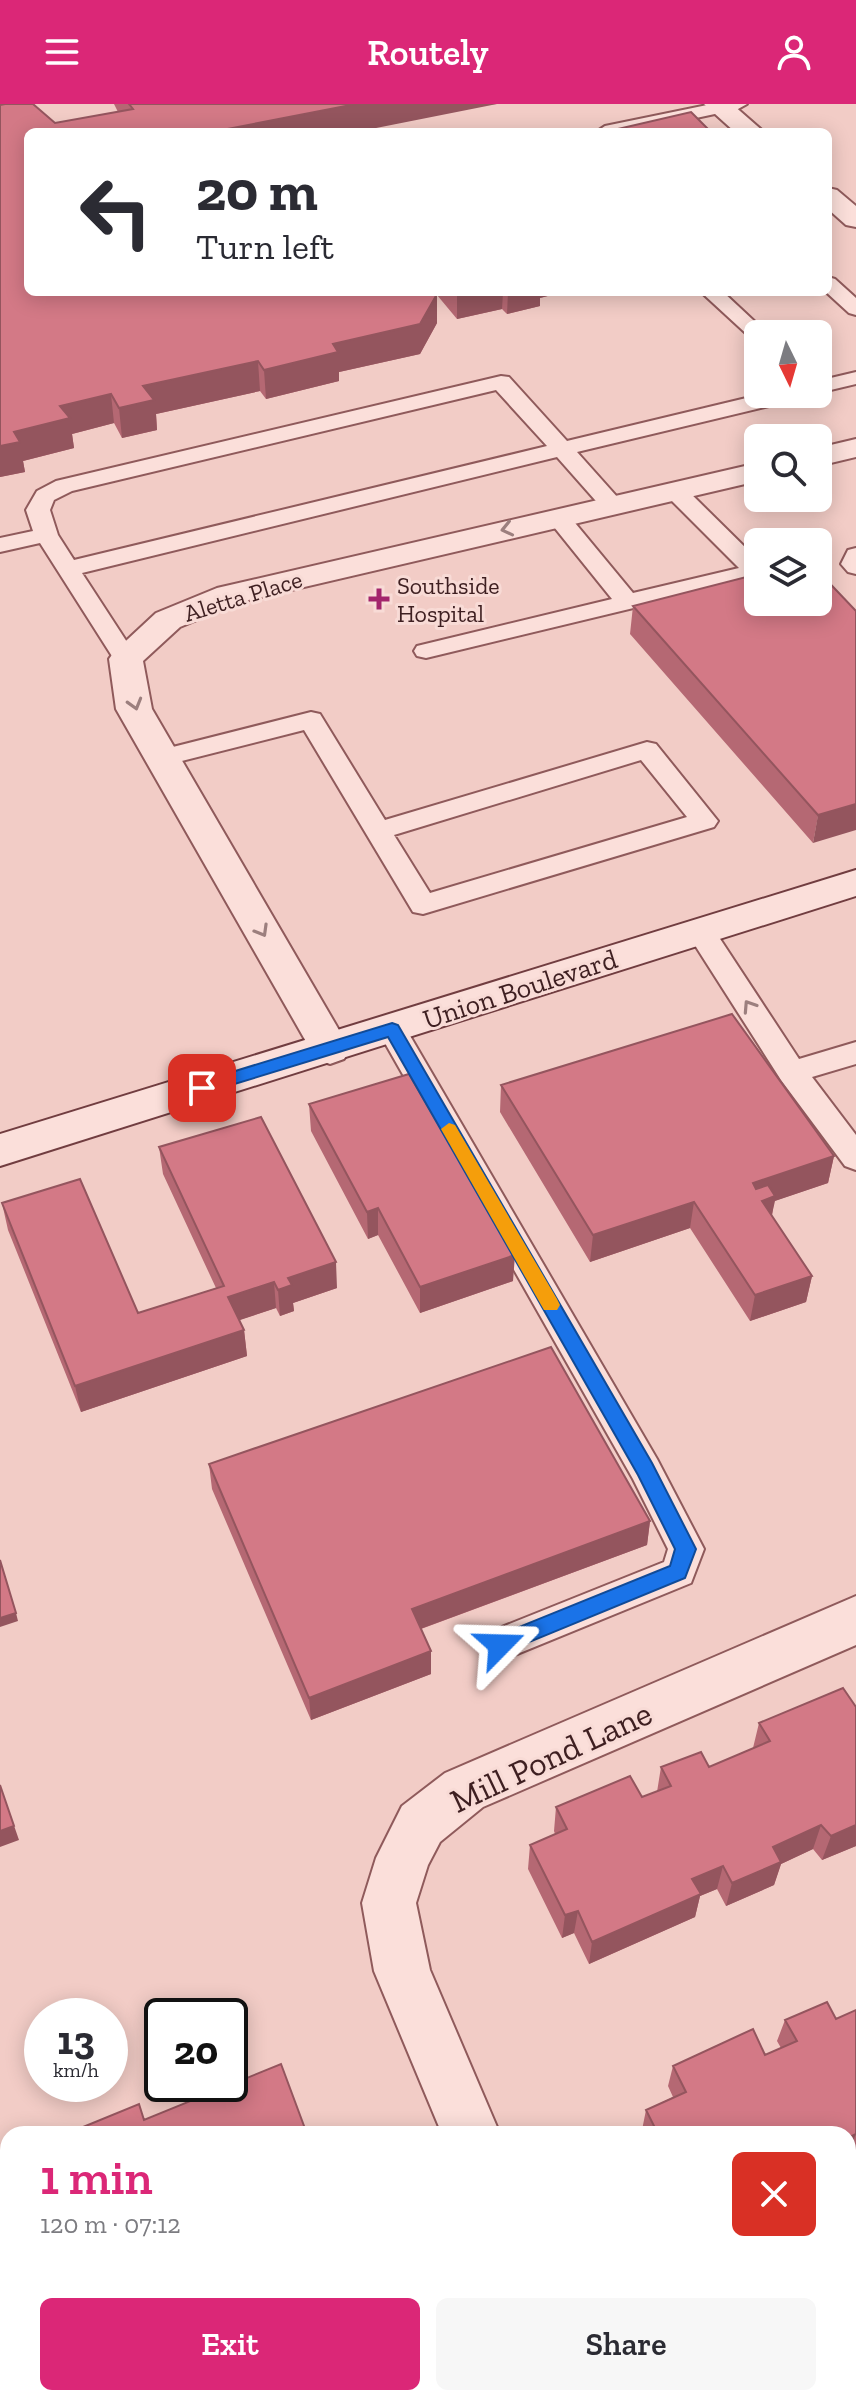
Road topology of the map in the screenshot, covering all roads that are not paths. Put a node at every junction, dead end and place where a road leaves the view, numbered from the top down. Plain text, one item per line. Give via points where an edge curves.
1 (725, 105) edge
2 (623, 128) edge
3 (747, 128) edge
4 (832, 199) edge
5 (856, 219) edge
6 (832, 287) edge
7 (715, 296) edge
8 (856, 309) edge
9 (744, 321) edge
10 (856, 378) edge
11 (832, 384) edge
12 (744, 405) edge
13 (856, 448) edge
14 (562, 449) junction
15 (832, 454) edge
16 (744, 475) edge
17 (675, 491) junction
18 (611, 504) junction
19 (558, 517) junction
20 (46, 535) junction
21 (0, 545) edge
22 (856, 555) edge
23 (856, 567) edge
24 (68, 569) junction
25 (626, 600) junction
26 (426, 651) dead end
27 (126, 659) junction
28 (162, 758) junction
29 (378, 831) junction
30 (856, 883) edge
31 (701, 932) junction
32 (392, 1029) junction
33 (330, 1049) junction
34 (856, 1053) edge
35 (792, 1072) junction
36 (0, 1150) edge
37 (856, 1158) edge
38 (856, 1618) edge
39 (500, 1645) dead end
40 (468, 2126) edge

1 - 2 lane
1 - 3 street
4 - 5 street
6 - 8 lane
7 - 9 lane
10 - 11 lane
12 - 14 lane
13 - 15 street
14 - 18 lane
14 - 20 lane via 501,382 64,486 45,496 38,510
14 - 24 lane
16 - 17 street, Aletta Place
17 - 18 street, Aletta Place
17 - 25 lane via 756,571
18 - 19 street, Aletta Place
19 - 25 lane
19 -> 27 street, Aletta Place via 229,595 168,620
20 - 21 lane
20 - 24 lane
22 - 23 lane
24 - 27 lane
25 - 26 lane
27 -> 28 street via 134,709
28 - 29 lane via 311,720
28 -> 33 street
29 - 29 lane via 423,905 705,821 647,750
30 - 31 street, Union Boulevard
31 - 32 street, Union Boulevard
35 -> 31 lane
32 - 33 street, Union Boulevard
32 - 39 lane via 686,1549 678,1572
33 - 36 street, Union Boulevard
34 - 35 lane
35 - 37 lane
38 - 40 street, Mill Pond Lane via 464,1790 421,1824 389,1903 402,1971

